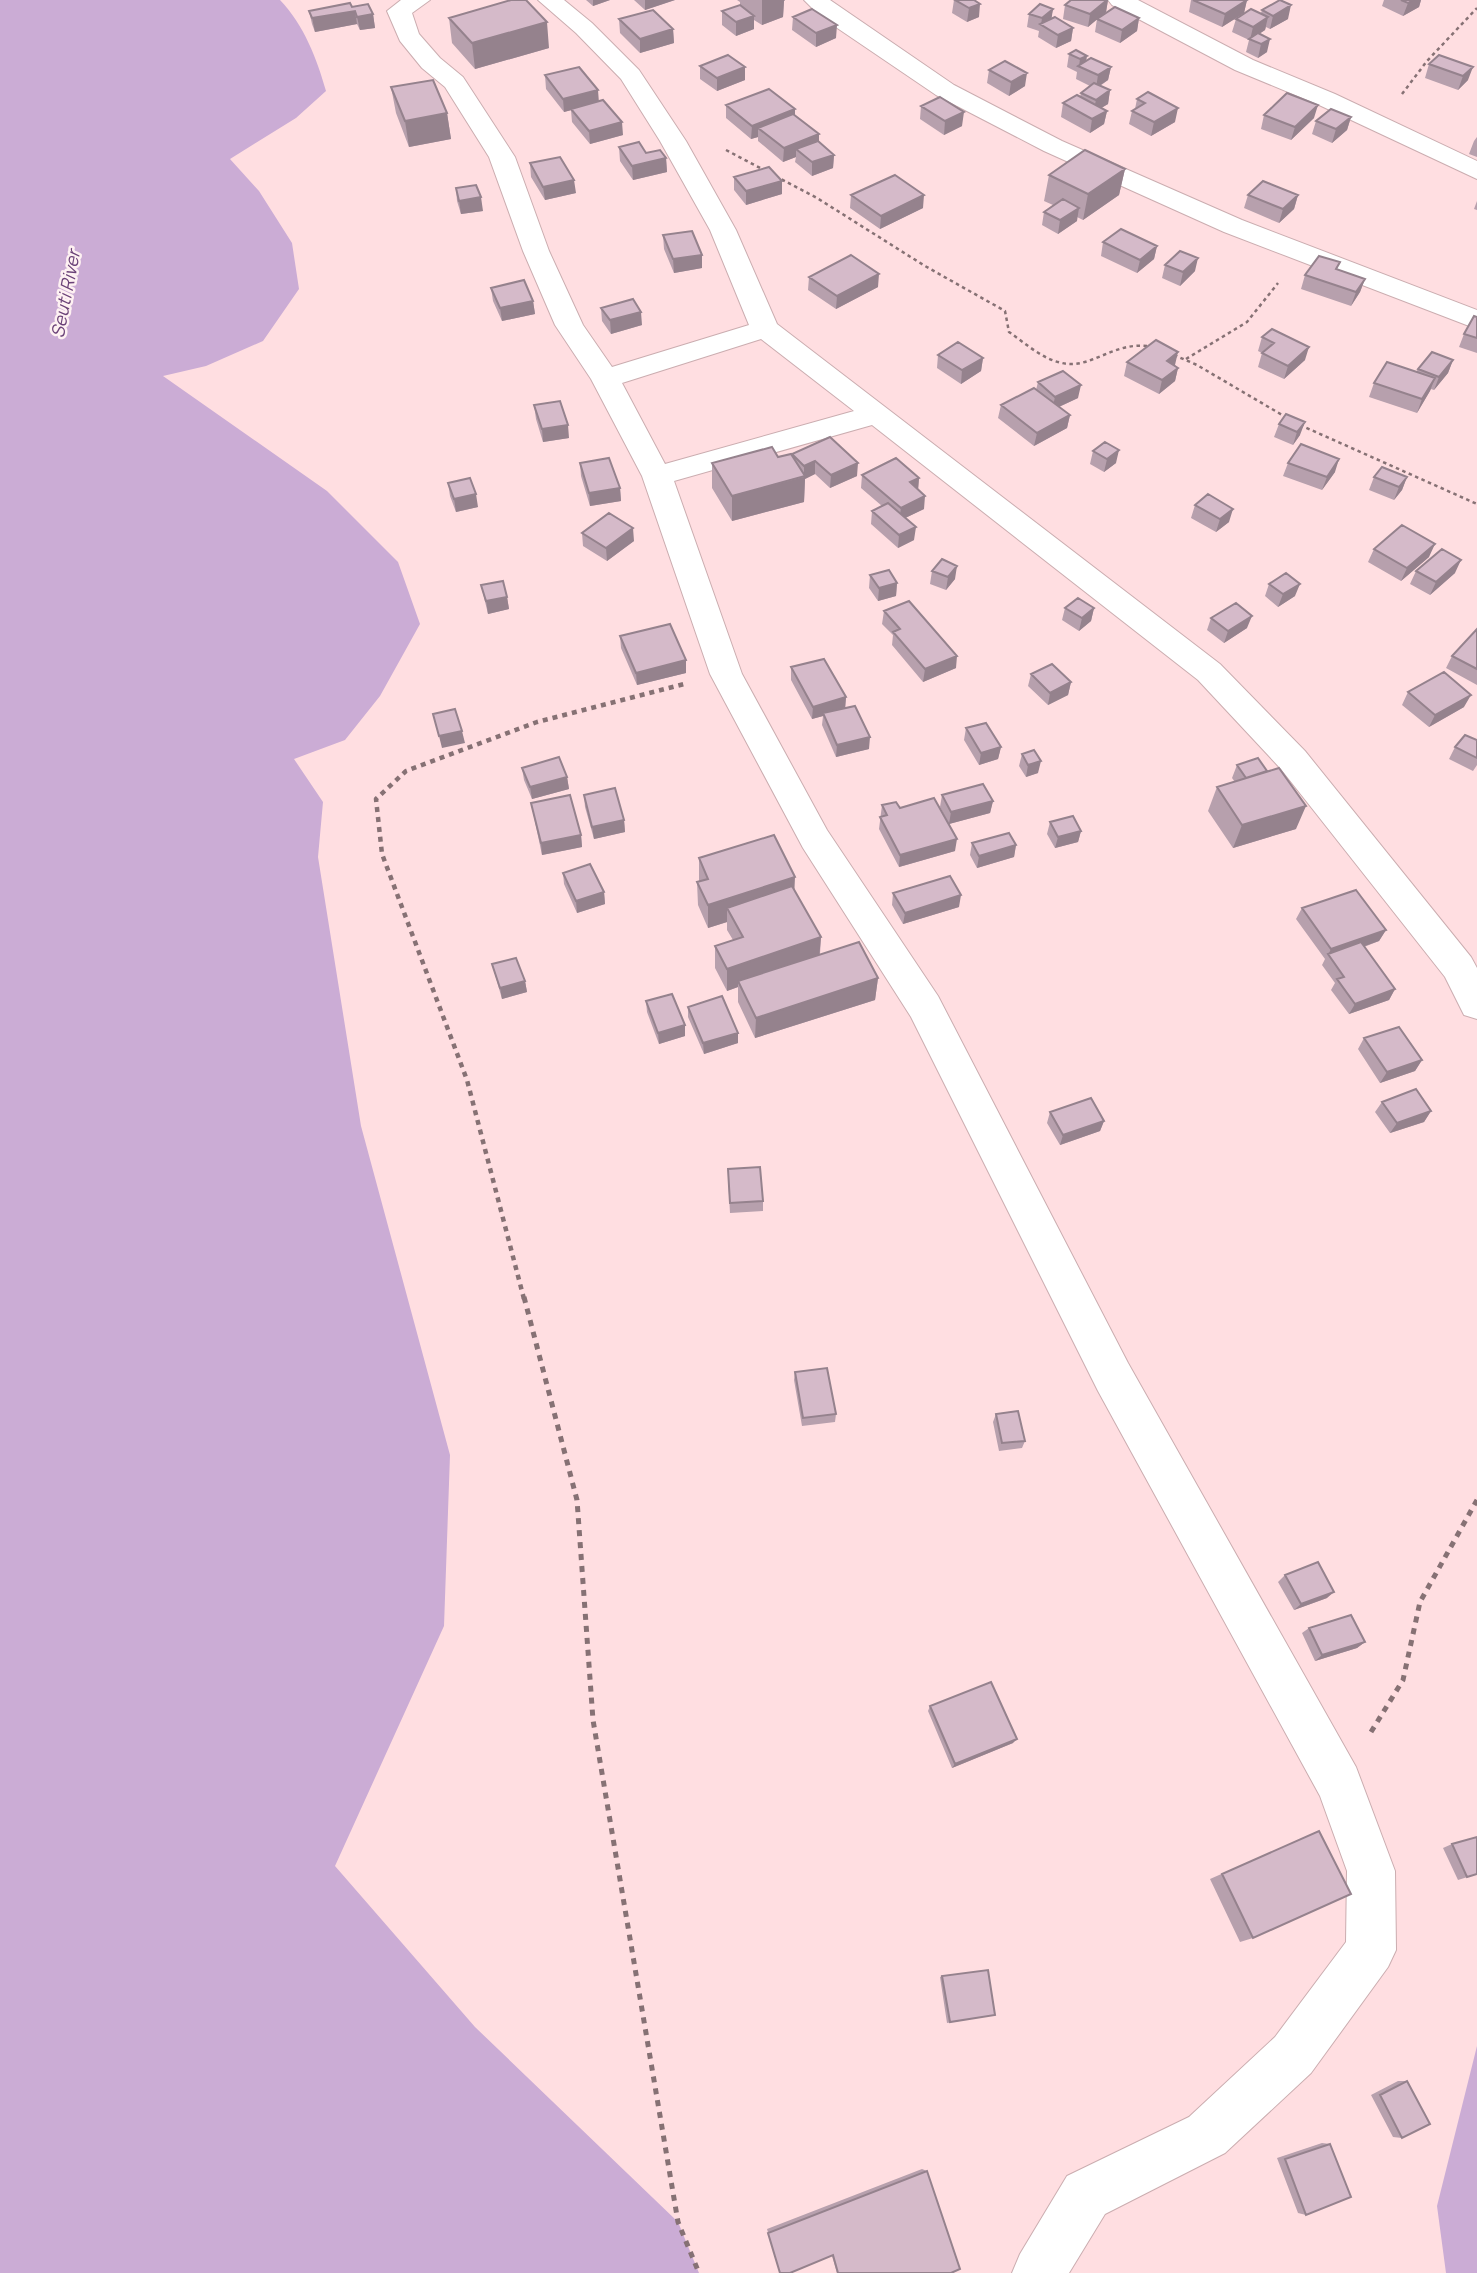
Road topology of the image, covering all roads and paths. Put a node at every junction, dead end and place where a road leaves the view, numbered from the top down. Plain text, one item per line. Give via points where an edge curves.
1 (418, 0) edge
2 (550, 0) edge
3 (816, 0) edge
4 (1120, 0) edge
5 (1166, 0) edge
6 (1477, 8) edge
7 (1146, 15) junction
8 (1378, 125) junction
9 (673, 141) junction
10 (1477, 171) edge
11 (1302, 252) junction
12 (1477, 320) edge
13 (765, 329) junction
14 (1161, 350) edge
15 (1173, 355) edge
16 (1186, 360) junction
17 (606, 379) junction
18 (877, 414) junction
19 (657, 476) junction
20 (1477, 504) edge
21 (726, 674) junction
22 (1467, 962) edge
23 (1477, 1004) edge
24 (1477, 1500) edge
25 (1339, 1784) junction
26 (699, 2273) edge
27 (1039, 2273) edge

1 - 17 street via 399,11 408,36 454,82 502,157 569,325
2 - 9 street via 630,75
3 - 11 street via 945,90 1119,176
4 - 7 street
5 - 7 street
6 - 8 path via 1427,61
7 - 8 street
8 - 10 street
9 - 13 street via 723,230
9 - 14 path via 732,151 817,198 1005,311 1009,332 1061,364 1082,362 1127,343
11 - 12 street
11 - 16 path via 1247,322
13 - 17 street
13 - 18 street
15 - 16 path
16 - 20 path via 1310,431
17 - 19 street
18 - 19 street
18 - 22 street via 1209,671 1293,760 1345,828
19 - 21 street
21 - 25 street via 815,839 925,1007 1113,1377
21 - 26 path via 537,722 406,771 376,799 382,854 467,1080 577,1500 593,1720 678,2222
22 - 23 street
24 - 25 path via 1420,1602 1403,1680
25 - 27 street via 1371,1871 1371,1950 1293,2055 1207,2135 1086,2195

